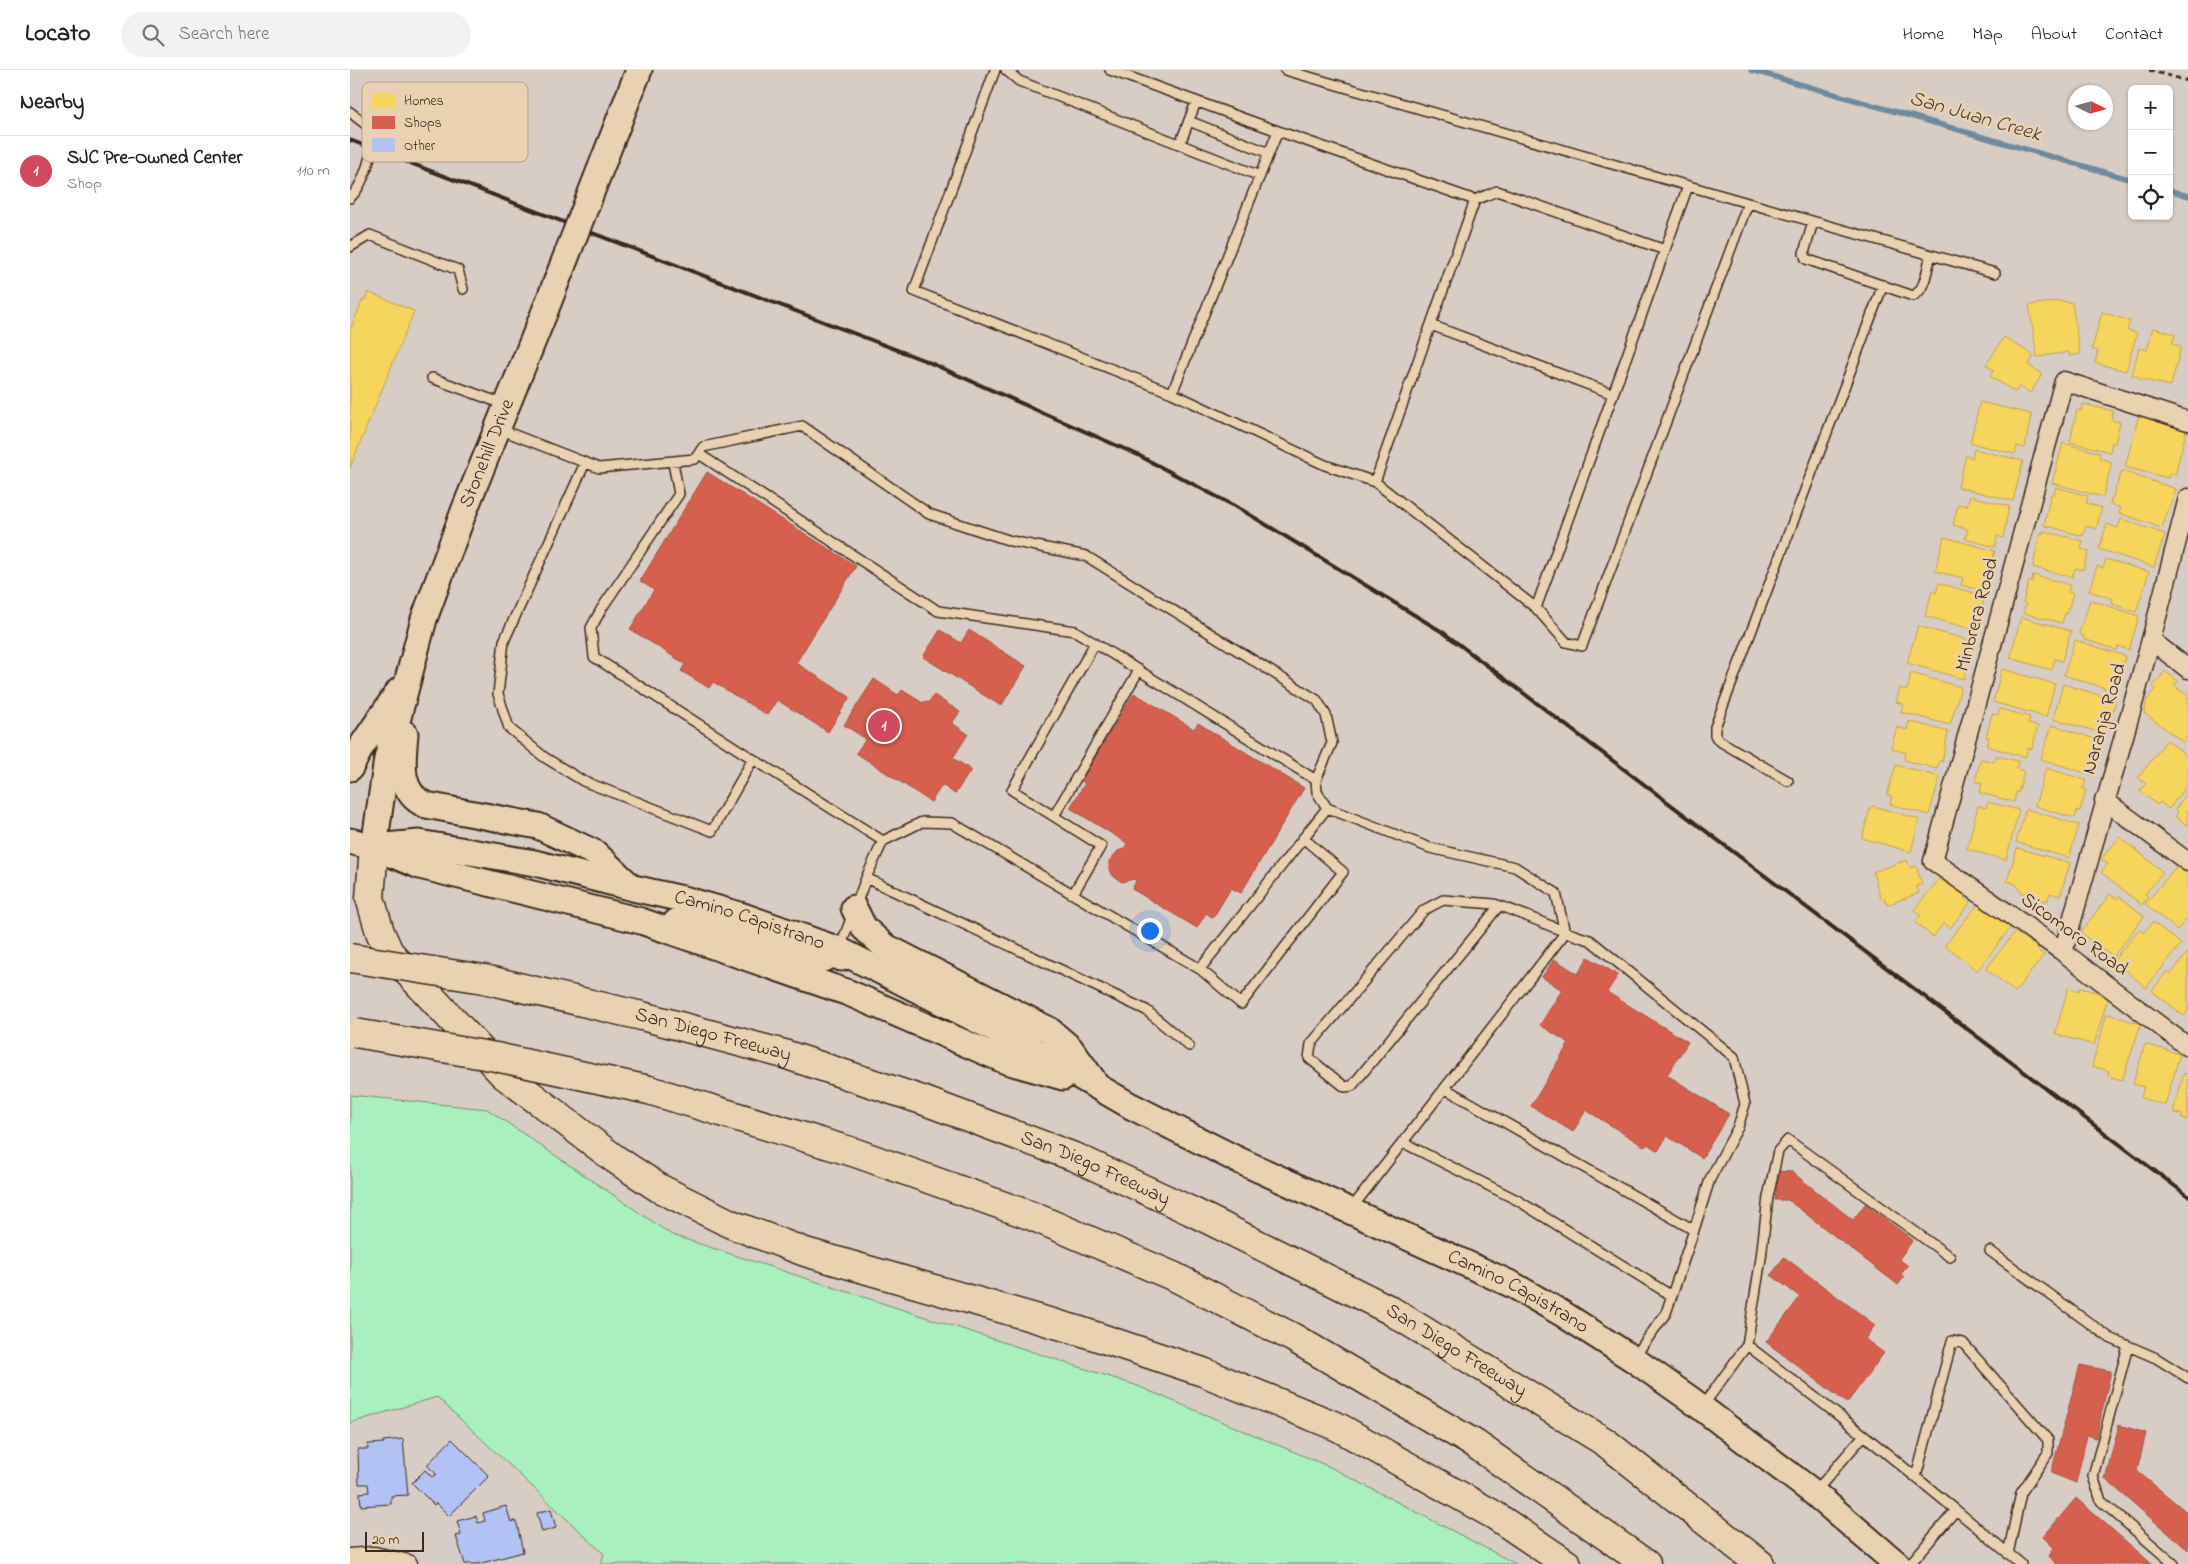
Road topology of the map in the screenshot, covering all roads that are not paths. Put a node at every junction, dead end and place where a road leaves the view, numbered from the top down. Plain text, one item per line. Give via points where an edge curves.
1 (639, 70) edge
2 (995, 70) edge
3 (1006, 70) edge
4 (1110, 70) edge
5 (1285, 70) edge
6 (1196, 102) junction
7 (350, 112) edge
8 (362, 121) edge
9 (1189, 121) junction
10 (1278, 131) junction
11 (1180, 144) junction
12 (1269, 152) junction
13 (368, 162) edge
14 (1260, 176) junction
15 (1688, 186) junction
16 (350, 198) edge
17 (1475, 200) junction
18 (1748, 203) junction
19 (1813, 222) junction
20 (350, 247) edge
21 (1665, 250) junction
22 (1931, 255) junction
23 (1995, 273) dead end
24 (1883, 285) junction
25 (463, 289) dead end
26 (1431, 325) junction
27 (432, 378) dead end
28 (1172, 393) junction
29 (1613, 394) junction
30 (506, 405) junction
31 (2188, 421) edge
32 (497, 428) junction
33 (699, 454) junction
34 (585, 463) junction
35 (673, 463) junction
36 (1375, 482) junction
37 (2188, 498) edge
38 (1536, 608) junction
39 (2151, 640) junction
40 (1095, 643) junction
41 (2188, 669) edge
42 (1139, 670) junction
43 (410, 674) junction
44 (752, 759) junction
45 (350, 768) edge
46 (1316, 780) junction
47 (1788, 781) dead end
48 (2104, 800) junction
49 (1327, 808) junction
50 (1054, 816) junction
51 (1303, 838) junction
52 (883, 841) junction
53 (362, 844) edge
54 (1933, 861) joint
55 (2188, 862) edge
56 (866, 878) junction
57 (633, 888) junction
58 (1073, 894) junction
59 (1499, 906) junction
60 (854, 908) junction
61 (641, 921) junction
62 (1565, 933) junction
63 (839, 950) junction
64 (2063, 952) junction
65 (350, 958) edge
66 (1200, 969) junction
67 (352, 1033) edge
68 (1189, 1046) dead end
69 (2188, 1047) edge
70 (1040, 1071) junction
71 (1097, 1086) junction
72 (1446, 1089) junction
73 (1402, 1142) junction
74 (1349, 1211) junction
75 (1694, 1230) junction
76 (1990, 1251) dead end
77 (1950, 1257) dead end
78 (1672, 1296) junction
79 (1747, 1345) junction
80 (2128, 1346) junction
81 (1633, 1359) junction
82 (2188, 1378) edge
83 (1702, 1408) junction
84 (1864, 1435) junction
85 (1916, 1477) junction
86 (1814, 1493) junction
87 (1956, 1510) junction
88 (2008, 1554) junction
89 (350, 1558) edge
90 (408, 1564) edge
91 (1567, 1564) edge
92 (1646, 1564) edge
93 (1760, 1564) edge
94 (1897, 1564) edge
95 (1910, 1564) edge
96 (2021, 1564) edge
97 (2174, 1564) edge

1 - 30 main road, Stonehill Drive, bridge
2 - 28 lane via 914,291
3 - 11 lane via 1020,81
4 - 6 lane
5 - 15 lane
6 - 9 lane
6 - 10 lane
7 - 8 lane
9 - 11 lane
9 - 12 lane
10 - 12 lane
10 - 17 lane
11 - 14 lane
12 - 14 lane
13 - 16 lane via 356,193
14 - 28 lane
15 - 18 lane
15 - 21 lane
17 - 21 lane via 1497,191
17 - 26 lane
18 - 19 lane
18 - 38 lane via 1582,646 1566,642
19 - 22 lane
19 - 24 lane via 1804,253 1806,259
20 - 25 lane via 370,235 458,270
21 - 29 lane
22 - 23 lane
22 - 24 lane via 1922,288 1917,294 1913,296
24 - 47 lane via 1714,727 1718,740
26 - 29 lane
26 - 36 lane
27 - 30 lane
28 - 36 lane via 1324,465
29 - 38 lane
30 - 32 main road, Stonehill Drive
31 - 54 street, Minbrera Road via 2064,382
32 - 34 lane
32 - 43 main road, Stonehill Drive via 424,619
33 - 35 lane via 694,459
33 - 40 lane via 938,611 1075,631
33 - 46 lane via 703,447 802,426 929,514 1011,541 1086,556 1317,700 1326,715 1332,743
34 - 35 lane via 599,468
34 - 44 lane via 504,641 498,694 508,728 544,758 582,781 712,831
35 - 44 lane via 679,494 591,628 594,657
36 - 38 lane
37 - 39 street, Naranja Road
39 - 41 street
39 - 48 street, Naranja Road
40 - 42 lane
40 - 50 lane via 1012,790
42 - 46 lane
42 - 50 lane
43 - 45 main road
43 - 53 main road, Stonehill Drive
43 - 57 main road via 402,766 406,788 417,801 538,826 596,853
44 - 52 lane
46 - 49 lane via 1316,792
48 - 55 street
48 - 64 street, Naranja Road
49 - 51 lane
49 - 62 lane via 1430,848 1515,867 1556,893
50 - 58 lane via 1101,846
51 - 66 lane
51 - 66 lane via 1344,872 1241,1004
52 - 56 lane
52 - 58 lane via 922,822 952,823
53 - 57 main road, Camino Capistrano via 420,843 535,863
53 - 61 main road, Camino Capistrano via 420,866
53 - 91 highway via 370,898 389,952 503,1074 615,1159 659,1188 731,1224 805,1252 1080,1332 1203,1372 1338,1427 1486,1510
54 - 64 street, Sicomoro Road
56 - 60 lane
56 - 68 lane via 1146,1010
57 - 63 main road, Camino Capistrano via 734,914
58 - 66 lane
59 - 59 lane via 1352,1086 1345,1087 1309,1058 1311,1044 1424,910 1443,900
59 - 62 lane
60 - 63 lane
60 - 71 main road via 864,928 884,946 1049,1030 1070,1048
61 - 63 main road via 693,922 720,928 816,961
61 - 70 main road, Camino Capistrano via 849,993 961,1043
62 - 72 lane
62 - 75 lane via 1590,940 1734,1057 1745,1104 1738,1127 1710,1179
63 - 70 main road via 843,964 856,981 875,993
63 - 71 main road, Camino Capistrano via 1010,1036
64 - 69 street, Sicomoro Road
65 - 93 highway, San Diego Freeway, bridge via 484,979 784,1054 922,1100 1077,1158 1192,1211 1388,1309 1605,1442
67 - 92 highway, bridge via 496,1057 649,1090 856,1153 1032,1216 1175,1277 1292,1337 1458,1434
70 - 71 main road, Camino Capistrano
71 - 74 main road, Camino Capistrano via 1236,1159
72 - 73 lane
72 - 75 lane
73 - 74 lane
73 - 78 lane via 1517,1200
74 - 81 main road, Camino Capistrano via 1513,1285
75 - 78 lane
76 - 80 lane via 2110,1338
77 - 79 lane via 1788,1140 1778,1151 1768,1197
78 - 81 lane via 1666,1313
79 - 83 lane
79 - 84 lane
80 - 82 lane via 2156,1358
80 - 97 lane via 2092,1476 2101,1501
81 - 83 main road, Camino Capistrano
83 - 86 main road, Camino Capistrano
84 - 85 lane
84 - 86 lane
85 - 87 lane
85 - 88 lane via 1952,1341 1963,1343 2048,1440 2048,1453 2020,1493
86 - 94 main road, Camino Capistrano
87 - 88 lane
87 - 95 lane
88 - 96 lane
89 - 90 street via 374,1556

